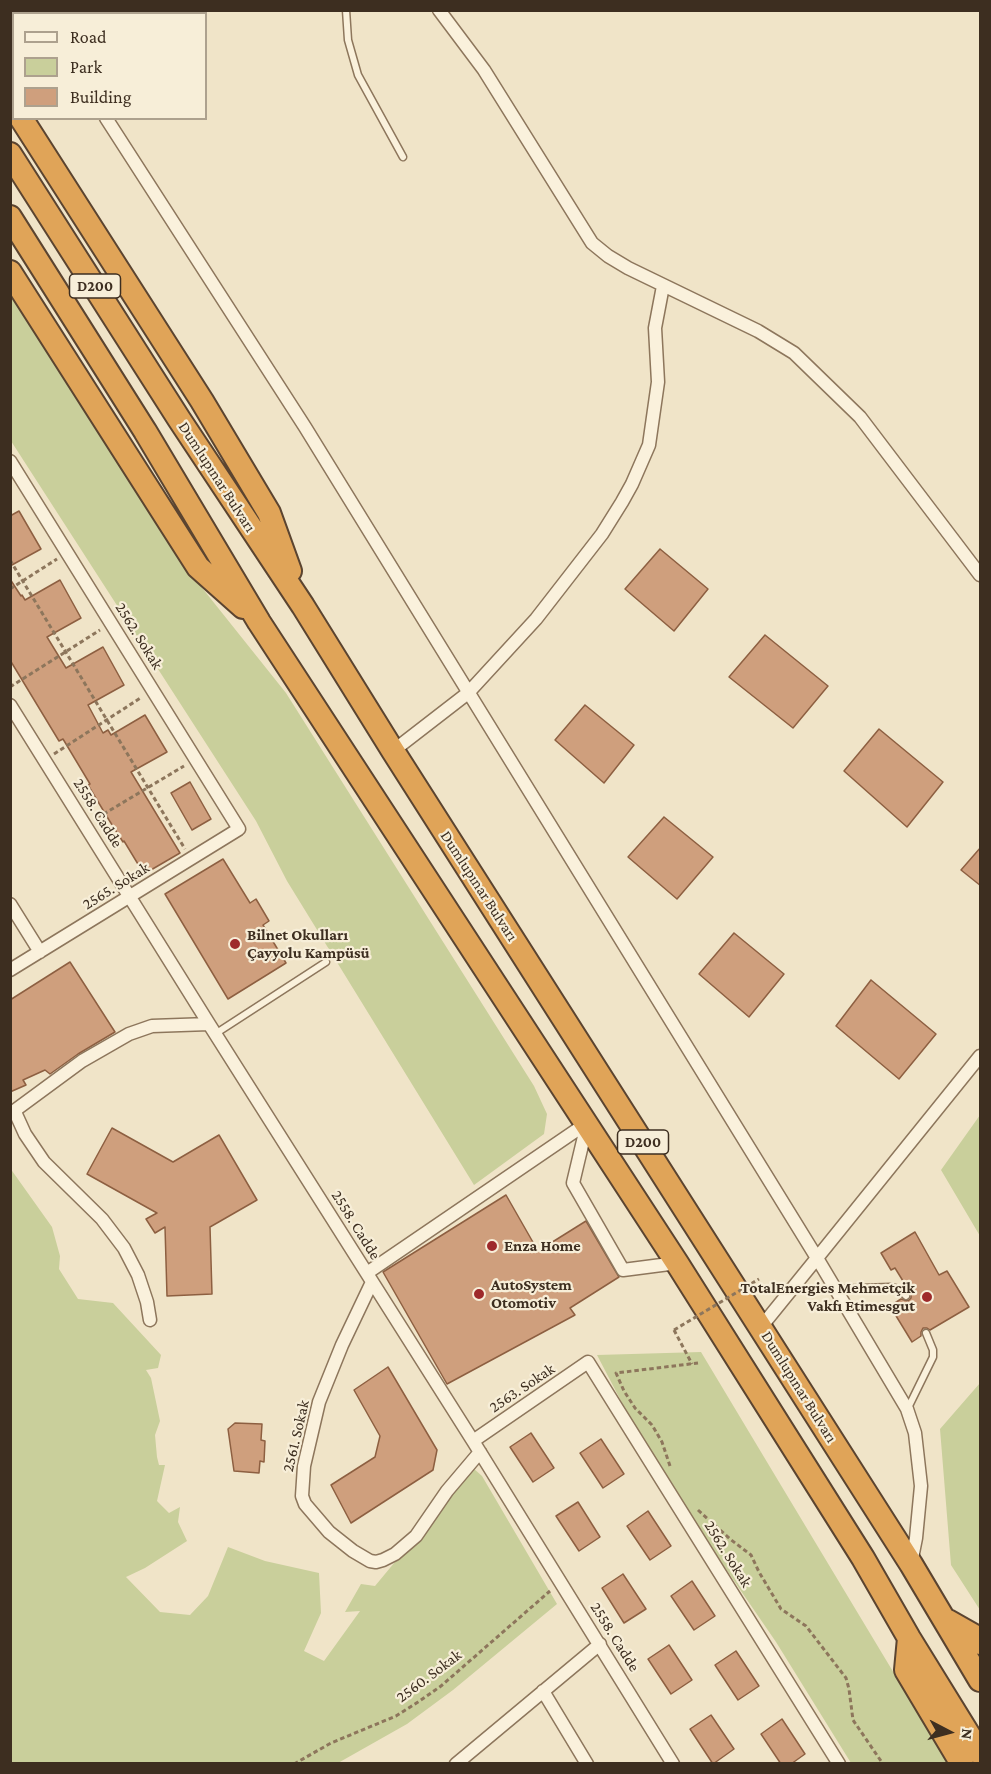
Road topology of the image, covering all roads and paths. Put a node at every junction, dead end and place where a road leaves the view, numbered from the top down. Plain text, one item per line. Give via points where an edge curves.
1 (346, 10) edge
2 (439, 10) edge
3 (22, 120) edge
4 (107, 120) edge
5 (10, 154) edge
6 (403, 157) dead end
7 (10, 217) edge
8 (10, 272) edge
9 (663, 286) junction
10 (10, 461) edge
11 (68, 553) junction
12 (10, 560) edge
13 (981, 575) edge
14 (23, 581) junction
15 (10, 589) edge
16 (303, 606) junction
17 (259, 622) junction
18 (112, 623) junction
19 (66, 652) junction
20 (10, 687) edge
21 (153, 690) junction
22 (468, 693) junction
23 (10, 705) edge
24 (107, 719) junction
25 (393, 751) junction
26 (195, 759) junction
27 (45, 760) junction
28 (148, 787) junction
29 (86, 824) junction
30 (239, 829) joint
31 (191, 859) junction
32 (130, 897) junction
33 (10, 904) edge
34 (40, 952) junction
35 (326, 962) dead end
36 (10, 970) edge
37 (212, 1029) junction
38 (981, 1056) edge
39 (13, 1113) edge
40 (587, 1123) junction
41 (817, 1258) junction
42 (677, 1263) junction
43 (370, 1278) junction
44 (759, 1279) dead end
45 (835, 1289) junction
46 (906, 1296) dead end
47 (150, 1320) dead end
48 (761, 1327) junction
49 (926, 1333) dead end
50 (588, 1362) joint
51 (692, 1364) junction
52 (698, 1364) dead end
53 (908, 1408) junction
54 (477, 1446) junction
55 (671, 1468) dead end
56 (695, 1506) dead end
57 (911, 1564) junction
58 (561, 1582) junction
59 (945, 1619) junction
60 (909, 1638) junction
61 (981, 1643) edge
62 (600, 1644) junction
63 (981, 1680) edge
64 (543, 1691) junction
65 (981, 1753) edge
66 (294, 1764) edge
67 (456, 1764) edge
68 (587, 1764) edge
69 (673, 1764) edge
70 (839, 1764) edge
71 (883, 1764) edge
72 (962, 1764) edge

1 - 6 lane via 348,40 358,75
2 - 9 street via 484,70 592,243
3 - 16 highway via 269,513
4 - 22 street via 305,427
5 - 16 highway, Dumlupınar Bulvarı / D200
7 - 17 highway, D200
8 - 17 highway via 198,567
9 - 13 street via 758,331 794,353 860,417
9 - 22 street via 656,328 656,403 648,445 632,484 573,573
10 - 11 street, 2562. Sokak
11 - 14 path
11 - 18 street, 2562. Sokak
12 - 14 path
14 - 15 path
14 - 19 path
16 - 25 highway, Dumlupınar Bulvarı / D200
17 - 40 highway, D200
18 - 19 path
18 - 21 street, 2562. Sokak
19 - 20 path
19 - 24 path
21 - 24 path
21 - 26 street, 2562. Sokak
22 - 25 street
22 - 41 street
23 - 27 street, 2558. Cadde
24 - 27 path
24 - 28 path
25 - 48 highway, Dumlupınar Bulvarı / D200
26 - 28 path
26 - 30 street, 2562. Sokak
27 - 29 street, 2558. Cadde
28 - 29 path
28 - 31 path
29 - 32 street, 2558. Cadde
30 - 31 street, 2565. Sokak
31 - 32 street, 2565. Sokak
32 - 34 street, 2565. Sokak
32 - 37 street, 2558. Cadde
33 - 34 street
34 - 36 street, 2565. Sokak
35 - 37 lane
37 - 39 street via 152,1026 129,1034 82,1061
37 - 43 street, 2558. Cadde
38 - 41 street
39 - 47 street via 44,1162 124,1248 138,1275
40 - 42 highway, D200
40 - 42 street via 573,1183 623,1270
40 - 43 street
41 - 45 street
41 - 48 street
42 - 60 highway, D200
43 - 54 street, 2558. Cadde
43 - 54 street, 2561. Sokak via 319,1402 304,1466 305,1504 329,1532 353,1551 370,1561 383,1560 416,1536
44 - 51 path, bridge via 674,1330
45 - 46 lane via 890,1287 900,1289
45 - 53 street
48 - 57 highway, Dumlupınar Bulvarı / D200
49 - 53 lane via 933,1357
50 - 54 street, 2563. Sokak
50 - 70 street, 2562. Sokak
51 - 52 path
51 - 55 path via 616,1372 630,1400 662,1442
53 - 57 street via 921,1486
54 - 58 street, 2558. Cadde
56 - 71 path via 751,1555 781,1609 806,1626 846,1678 853,1720
57 - 59 highway, Dumlupınar Bulvarı / D200
58 - 62 street, 2558. Cadde
58 - 66 path, 2560. Sokak via 418,1702
59 - 61 highway, Dumlupınar Bulvarı
59 - 63 highway, Dumlupınar Bulvarı / D200
60 - 65 highway, D200
60 - 72 highway via 906,1670
62 - 64 street
62 - 69 street, 2558. Cadde
64 - 67 street
64 - 68 street

